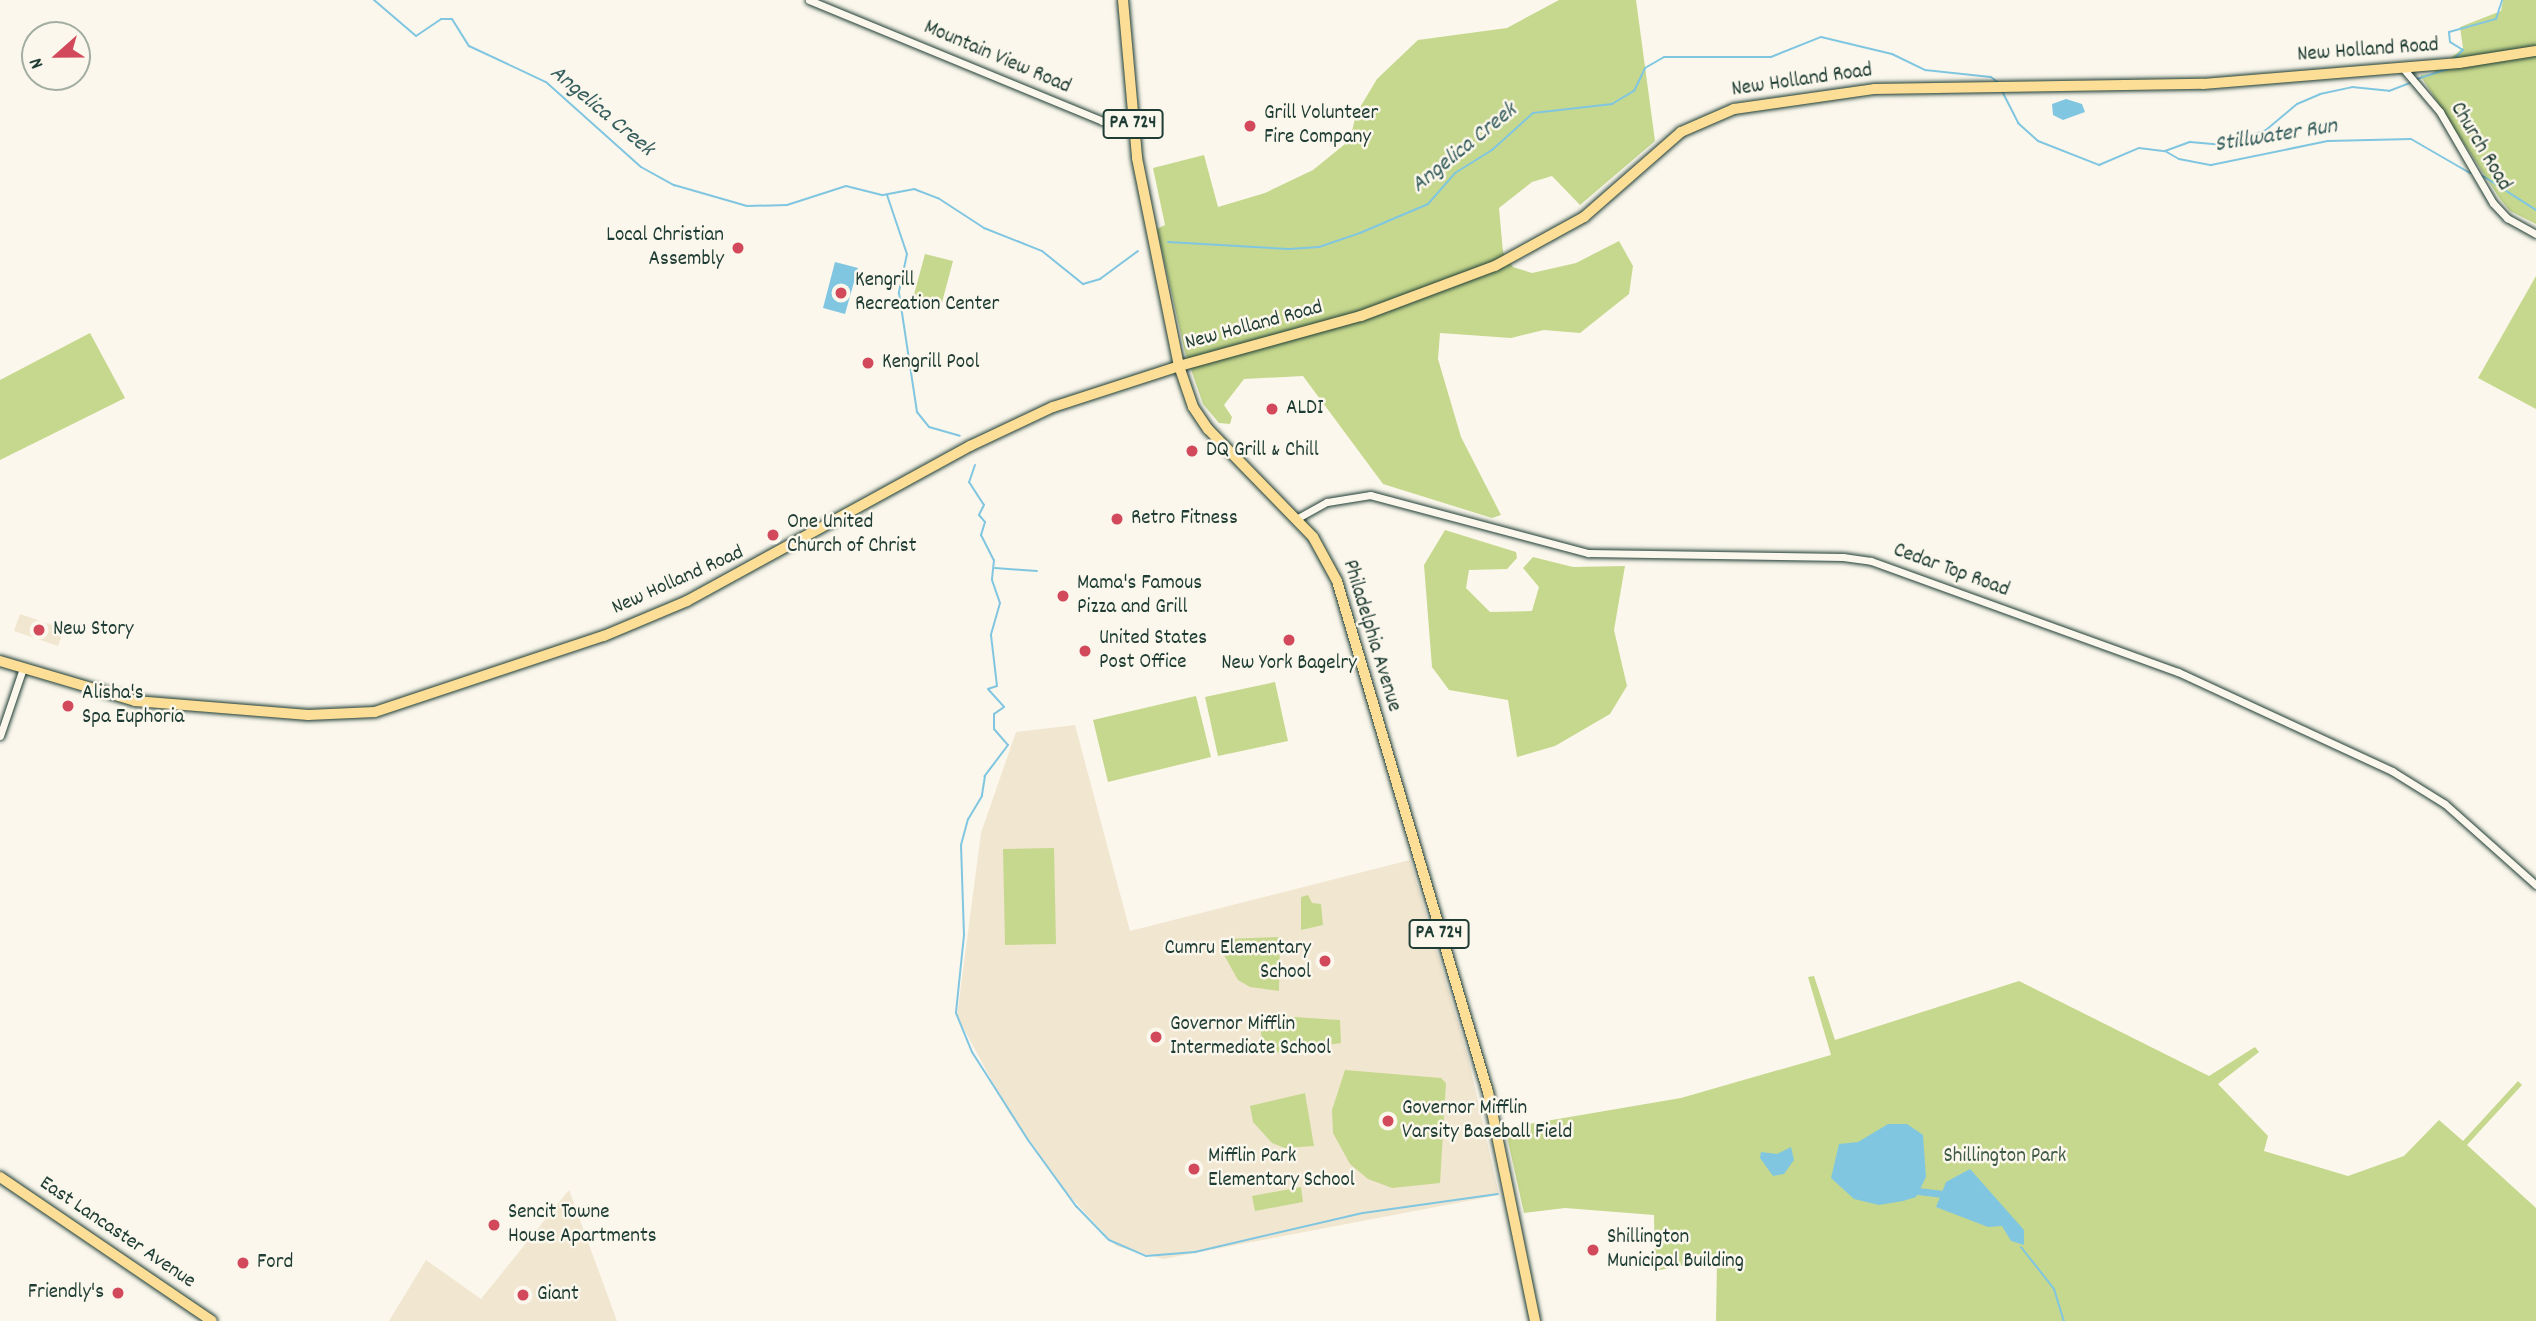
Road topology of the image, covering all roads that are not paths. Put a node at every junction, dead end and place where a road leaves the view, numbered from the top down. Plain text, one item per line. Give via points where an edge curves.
1 (809, 0) edge
2 (1123, 0) edge
3 (2536, 51) edge
4 (2402, 67) junction
5 (1134, 126) junction
6 (2536, 234) edge
7 (1179, 366) junction
8 (1296, 519) junction
9 (0, 661) edge
10 (23, 668) junction
11 (0, 736) edge
12 (2536, 885) edge
13 (0, 1177) edge
14 (212, 1321) edge
15 (1535, 1321) edge

1 - 5 street, Mountain View Road via 1102,121
2 - 5 main road, Philadelphia Avenue / PA 724
3 - 4 main road, New Holland Road
4 - 6 street, Church Road via 2440,112 2493,203 2507,218
4 - 7 main road, New Holland Road via 2203,84 1856,90 1723,113 1670,139 1584,216 1518,255 1361,316
5 - 7 main road, Philadelphia Avenue / PA 724
7 - 8 main road, Philadelphia Avenue / PA 724 via 1193,407 1208,429
7 - 10 main road, New Holland Road via 1024,420 687,601 604,636 387,709 308,715 135,701
8 - 12 street, Cedar Top Road via 1327,502 1370,495 1588,553 1871,561 2178,671 2392,771 2445,804
8 - 15 main road, Philadelphia Avenue / PA 724 via 1318,543 1337,581 1488,1092
9 - 10 main road, New Holland Road
10 - 11 street
13 - 14 main road, East Lancaster Avenue

